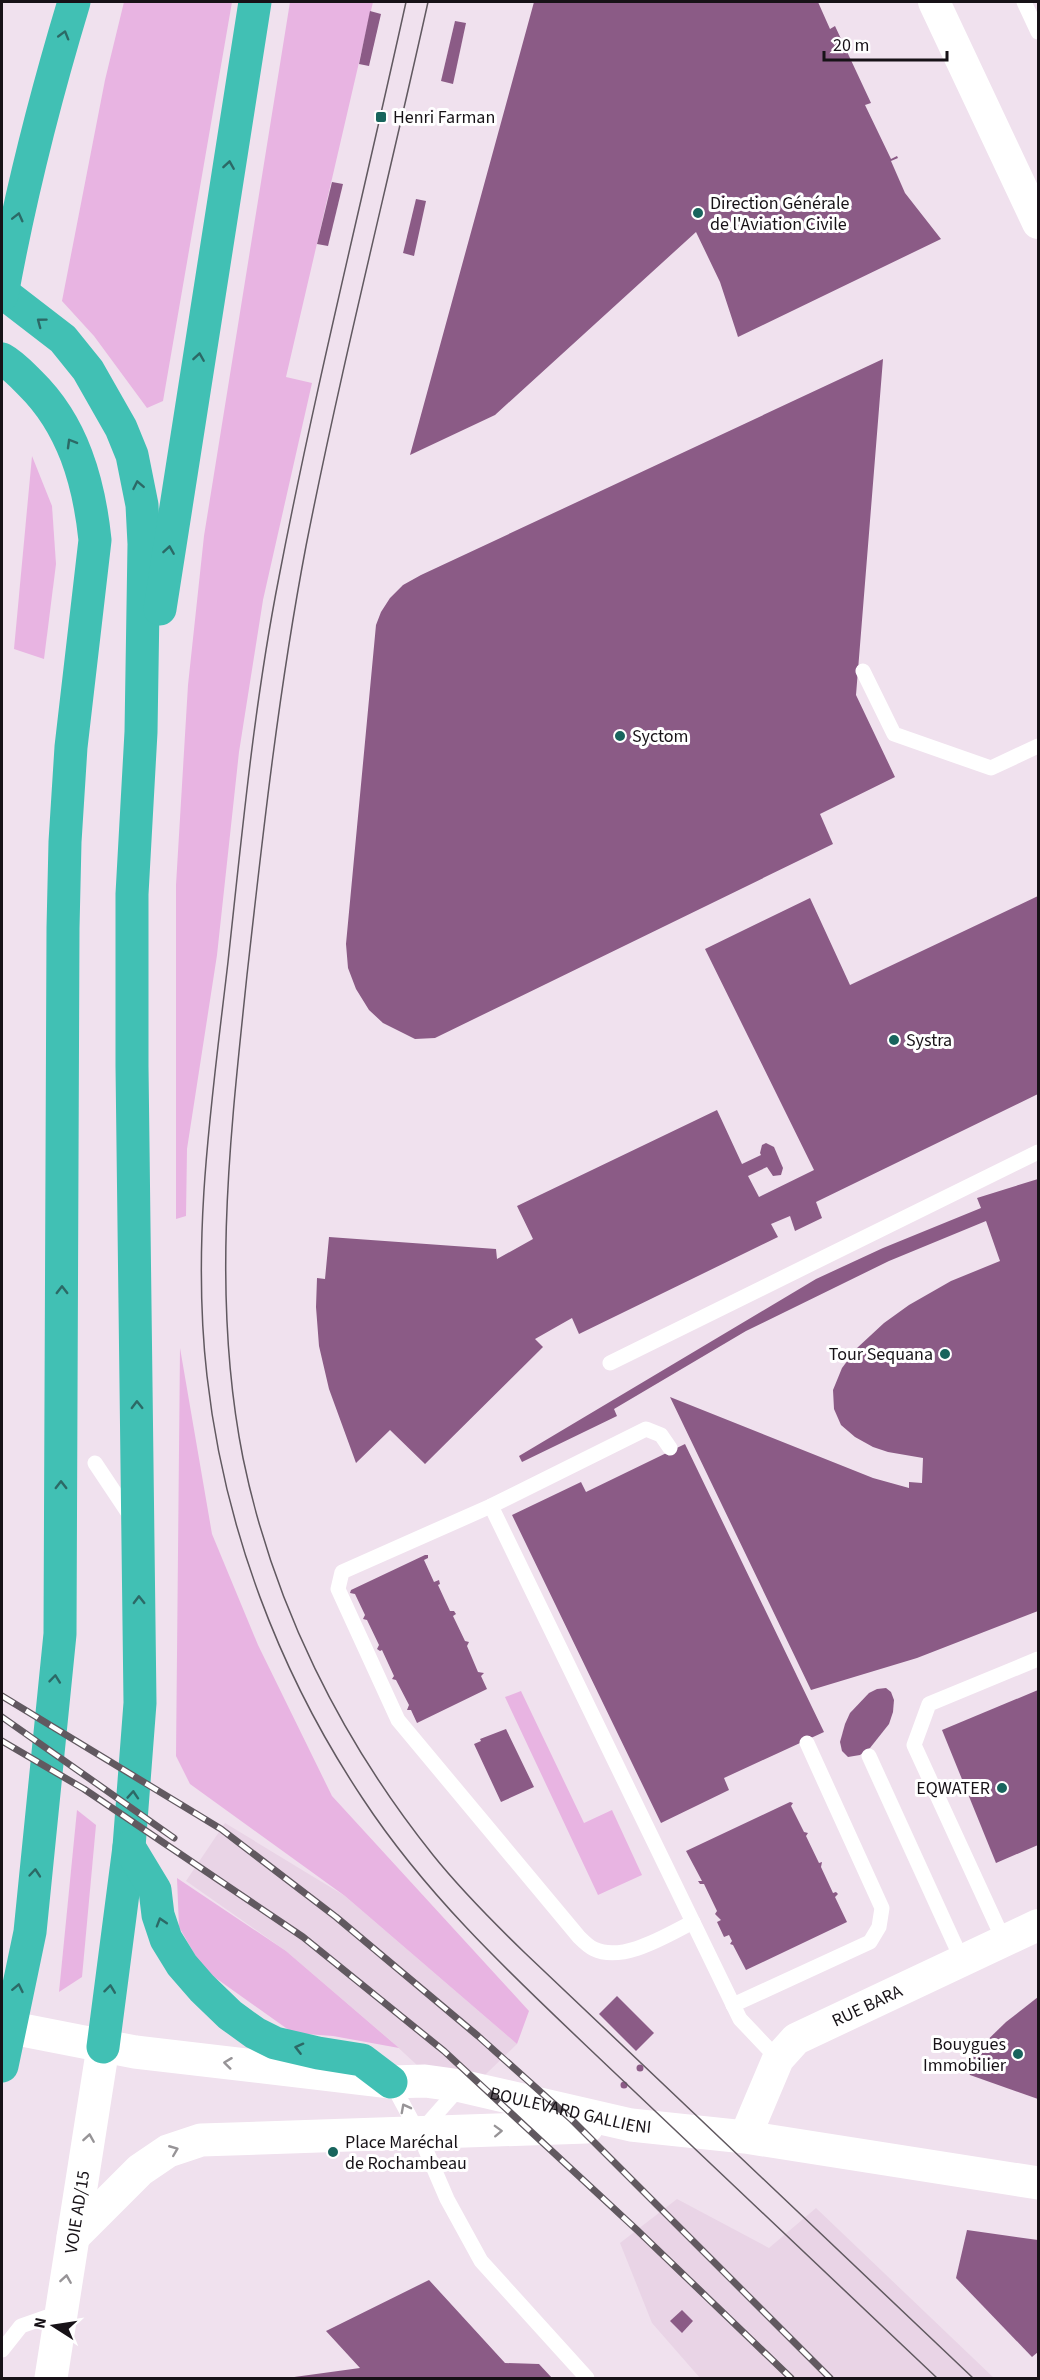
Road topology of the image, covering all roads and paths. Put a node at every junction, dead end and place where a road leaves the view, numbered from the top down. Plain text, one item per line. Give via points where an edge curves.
1 (74, 2) edge
2 (255, 2) edge
3 (934, 2) edge
4 (1024, 2) edge
5 (1038, 32) edge
6 (1038, 223) edge
7 (2, 294) edge
8 (2, 359) edge
9 (863, 671) dead end
10 (141, 732) junction
11 (1038, 746) edge
12 (1038, 1152) edge
13 (610, 1363) dead end
14 (670, 1448) dead end
15 (95, 1463) dead end
16 (491, 1506) junction
17 (138, 1526) junction
18 (1038, 1659) edge
19 (807, 1743) dead end
20 (869, 1755) dead end
21 (129, 1847) junction
22 (693, 1922) junction
23 (1038, 1925) edge
24 (1004, 1941) junction
25 (963, 1960) junction
26 (733, 2005) junction
27 (2, 2026) edge
28 (103, 2047) junction
29 (778, 2059) junction
30 (2, 2066) edge
31 (391, 2082) junction
32 (461, 2086) junction
33 (631, 2125) junction
34 (418, 2134) junction
35 (745, 2137) junction
36 (1038, 2183) edge
37 (73, 2237) junction
38 (61, 2312) junction
39 (2, 2350) edge
40 (51, 2379) edge
41 (587, 2379) edge

7 -> 1 highway via 54,68
10 -> 2 highway
3 - 6 street
4 - 5 lane
10 -> 7 highway via 144,544 142,505 132,455 88,370 63,339
30 -> 8 highway via 30,1932 60,1634 65,842 71,747 95,540 92,509 76,452 45,398
9 - 11 lane via 894,734 991,768
17 -> 10 highway via 132,894
12 - 13 lane
14 - 16 lane via 661,1435 646,1429
15 - 17 lane
16 - 22 lane
16 - 22 lane via 342,1572 338,1589 398,1720 579,1937 594,1949 610,1953 633,1951
21 -> 17 highway via 140,1703
18 - 24 lane via 929,1704 914,1745
19 - 26 lane via 882,1908 879,1927 870,1942
20 - 25 lane
28 -> 21 highway
31 -> 21 highway via 362,2060 275,2043 230,2015 195,1981 166,1940 154,1890
22 - 26 lane
23 - 24 street, RUE BARA
24 - 25 street, RUE BARA
25 - 29 street, RUE BARA via 796,2039
26 - 29 lane via 740,2019
27 - 28 main road, BOULEVARD GALLIENI
31 -> 28 main road, BOULEVARD GALLIENI
37 -> 28 main road, VOIE AD/15
29 - 35 street, RUE BARA
31 - 32 main road, BOULEVARD GALLIENI via 425,2080
34 -> 31 lane
32 - 33 main road, BOULEVARD GALLIENI
32 - 34 lane
34 -> 33 main road
33 - 35 main road, BOULEVARD GALLIENI
37 -> 34 main road via 140,2170 168,2151 201,2140
34 - 41 lane via 481,2262
35 - 36 main road, BOULEVARD GALLIENI
38 -> 37 main road, VOIE AD/15
38 - 39 lane via 21,2326
38 - 40 main road, VOIE AD/15

